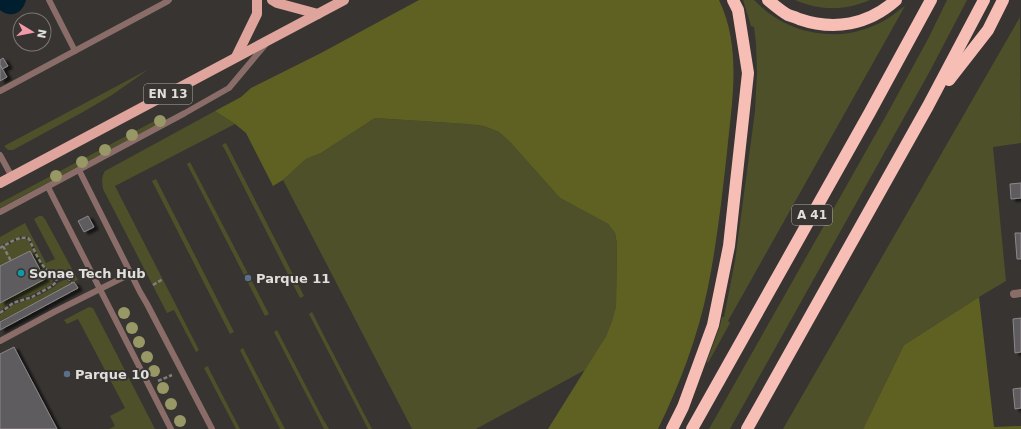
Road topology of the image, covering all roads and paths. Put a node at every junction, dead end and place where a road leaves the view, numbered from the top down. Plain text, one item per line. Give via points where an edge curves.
1 (48, 0) edge
2 (169, 0) edge
3 (257, 0) edge
4 (272, 0) edge
5 (344, 0) edge
6 (733, 0) edge
7 (768, 0) edge
8 (896, 0) edge
9 (931, 0) edge
10 (984, 0) edge
11 (1003, 0) edge
12 (318, 14) junction
13 (268, 40) junction
14 (75, 51) junction
15 (236, 58) junction
16 (0, 91) edge
17 (928, 106) junction
18 (0, 155) edge
19 (79, 170) junction
20 (12, 177) junction
21 (0, 183) edge
22 (48, 187) junction
23 (0, 212) edge
24 (2, 247) edge
25 (11, 261) dead end
26 (130, 274) junction
27 (57, 277) junction
28 (163, 280) dead end
29 (72, 283) dead end
30 (153, 285) dead end
31 (100, 289) junction
32 (0, 313) edge
33 (0, 341) edge
34 (181, 370) junction
35 (156, 382) dead end
36 (171, 429) edge
37 (212, 429) edge
38 (672, 429) edge
39 (692, 429) edge
40 (747, 429) edge

1 - 14 lane
2 - 14 lane
3 - 15 main road via 257,14
4 - 12 main road
5 - 12 main road, EN 13
6 - 38 highway via 738,10 748,73 729,246 713,325 683,407
7 - 8 highway via 787,14 810,22 838,25 866,19
9 - 39 highway, A 41
10 - 17 highway
11 - 17 highway via 988,30
12 - 13 main road, EN 13
13 - 15 main road, EN 13
13 - 19 lane via 230,88
14 - 16 lane
15 - 20 main road, EN 13
17 - 40 highway
18 - 20 lane
19 - 22 lane
19 - 26 lane
20 - 21 main road, EN 13
22 - 23 lane
22 - 31 lane
24 - 25 path
24 - 27 path via 19,238 29,239 42,265
26 - 31 lane
26 - 34 lane
27 - 29 path via 69,279
27 - 32 path via 52,286 32,297 13,303
28 - 30 path
31 - 33 lane
31 - 36 lane
34 - 35 path
34 - 37 lane

